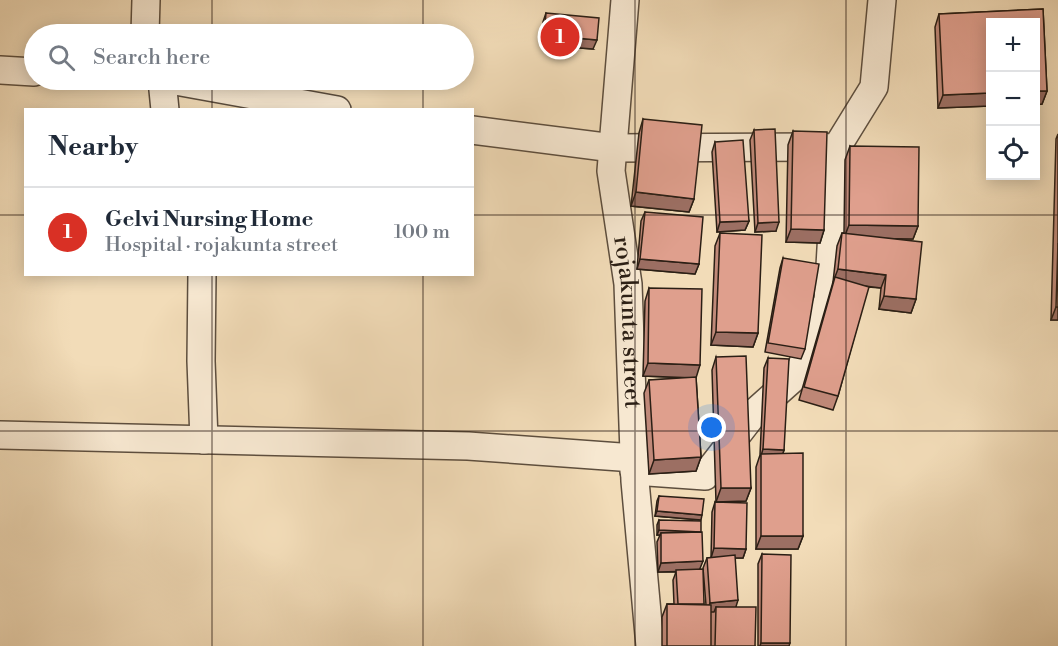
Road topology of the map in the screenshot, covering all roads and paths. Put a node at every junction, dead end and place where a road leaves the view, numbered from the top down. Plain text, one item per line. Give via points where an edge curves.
1 (146, 0) edge
2 (625, 0) edge
3 (882, 0) edge
4 (145, 24) edge
5 (0, 70) edge
6 (24, 71) edge
7 (163, 90) edge
8 (226, 90) edge
9 (165, 108) edge
10 (326, 108) edge
11 (474, 130) edge
12 (613, 147) junction
13 (837, 147) junction
14 (202, 276) edge
15 (0, 435) edge
16 (204, 440) junction
17 (634, 465) junction
18 (650, 646) edge

1 - 4 street
2 - 12 street, rojakunta street
3 - 13 street via 873,87
5 - 6 street
7 - 9 street
8 - 10 street
11 - 12 street
12 - 13 street
12 - 17 street, rojakunta street via 611,171 628,284
13 - 17 street via 828,300 799,374 754,412 705,476
14 - 16 street
15 - 16 street
16 - 17 street via 468,446
17 - 18 street, rojakunta street

